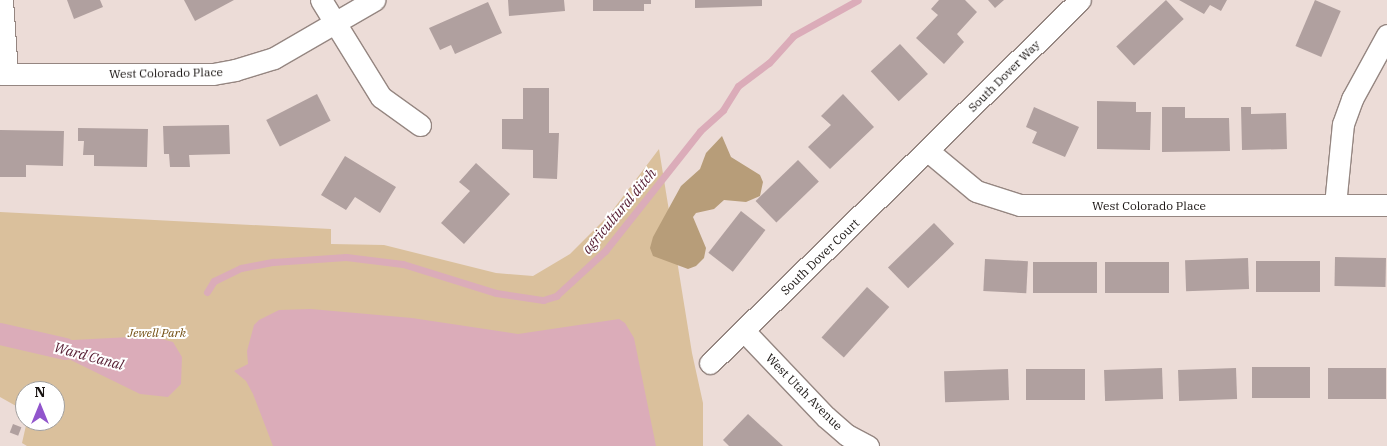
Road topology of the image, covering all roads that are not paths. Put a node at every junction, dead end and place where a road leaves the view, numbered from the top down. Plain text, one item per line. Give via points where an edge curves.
1 (2, 0) edge
2 (321, 0) edge
3 (374, 0) edge
4 (1080, 0) edge
5 (335, 25) junction
6 (1387, 35) edge
7 (3, 74) edge
8 (420, 125) dead end
9 (928, 151) junction
10 (1387, 204) edge
11 (1336, 205) junction
12 (744, 331) junction
13 (710, 363) dead end
14 (868, 446) edge

1 - 7 street
2 - 5 street
3 - 5 street, West Colorado Place
4 - 9 street, South Dover Way
5 - 7 street, West Colorado Place via 267,60 213,74
5 - 8 street via 381,96
6 - 11 street via 1352,99 1343,124
9 - 11 street, West Colorado Place via 976,191 1020,205
9 - 12 street, South Dover Court
10 - 11 street, West Colorado Place
12 - 13 street, South Dover Court
12 - 14 street, West Utah Avenue via 826,417 847,435

